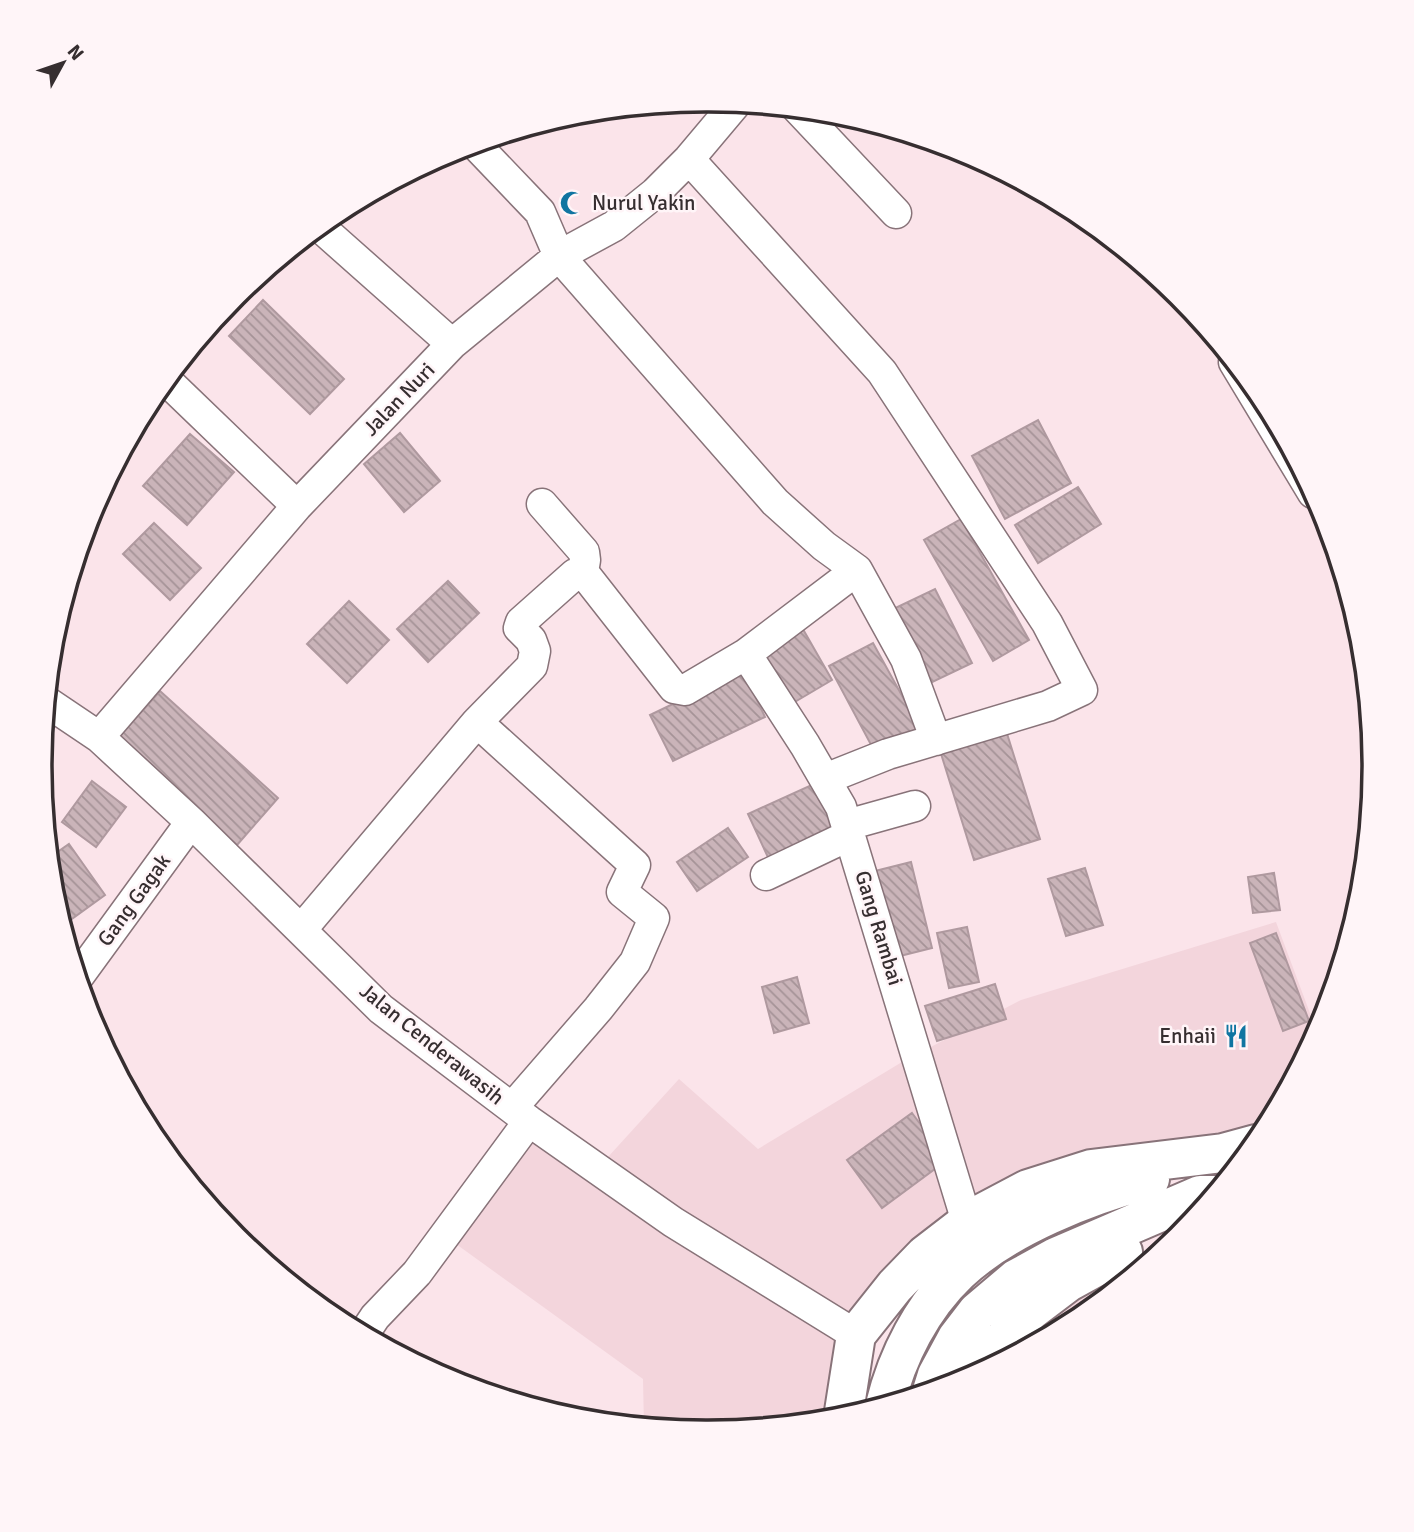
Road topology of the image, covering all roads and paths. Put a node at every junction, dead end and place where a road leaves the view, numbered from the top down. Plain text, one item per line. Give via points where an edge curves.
1 (728, 112) edge
2 (808, 120) edge
3 (482, 152) edge
4 (689, 159) junction
5 (896, 213) dead end
6 (327, 233) edge
7 (559, 256) junction
8 (452, 344) junction
9 (174, 387) edge
10 (542, 504) dead end
11 (297, 506) junction
12 (858, 570) junction
13 (583, 572) junction
14 (746, 654) junction
15 (55, 708) edge
16 (477, 722) junction
17 (99, 737) junction
18 (936, 740) junction
19 (824, 779) junction
20 (915, 806) dead end
21 (191, 822) junction
22 (849, 830) junction
23 (765, 875) dead end
24 (301, 930) junction
25 (85, 968) edge
26 (521, 1115) junction
27 (1212, 1180) edge
28 (1195, 1202) edge
29 (967, 1222) junction
30 (1164, 1234) edge
31 (369, 1326) edge
32 (856, 1335) junction
33 (988, 1357) edge
34 (936, 1379) edge
35 (887, 1395) edge
36 (845, 1406) edge

1 - 4 street, Jalan Nuri
2 - 5 street
3 - 7 street via 540,212
4 - 7 street, Jalan Nuri via 614,226
4 - 18 street via 883,372 1047,623 1082,690 1048,706
6 - 8 street
7 - 8 street, Jalan Nuri
7 - 12 street via 775,502
8 - 11 street, Jalan Nuri
9 - 11 street
10 - 13 street via 584,552
11 - 17 street, Jalan Nuri
12 - 14 street
12 - 18 street via 906,659
13 - 14 street via 674,688 685,690
13 - 16 street via 521,622 519,628 534,651 532,666
14 - 19 street, Gang Rambai
15 - 17 street, Jalan Cenderawasih
16 - 24 street
16 - 26 street via 635,865 622,892 654,918 635,962
17 - 21 street, Jalan Cenderawasih
18 - 19 street
19 - 22 street, Gang Rambai
20 - 22 street
21 - 24 street, Jalan Cenderawasih
21 - 25 street, Gang Gagak
22 - 23 street
22 - 29 street, Gang Rambai
24 - 26 street, Jalan Cenderawasih via 382,1009
26 - 31 street via 417,1273
26 - 32 street, Jalan Cenderawasih via 673,1222
27 - 28 main road
27 - 29 main road via 1091,1169 1028,1189
27 - 34 main road via 1016,1279 977,1312
27 - 35 main road via 1129,1185 1085,1200 1005,1238 960,1271 935,1298 914,1330
29 - 32 main road via 925,1255
30 - 33 main road via 1067,1283 1030,1311
32 - 36 main road

